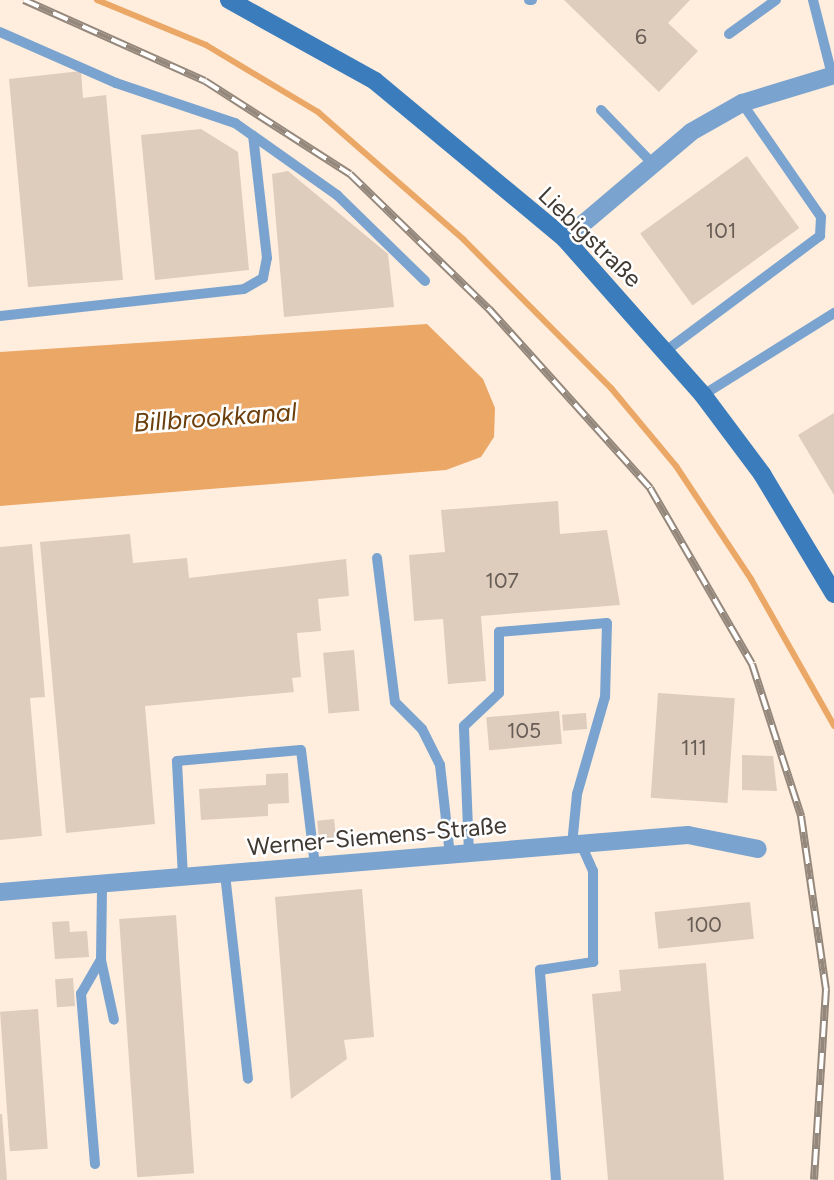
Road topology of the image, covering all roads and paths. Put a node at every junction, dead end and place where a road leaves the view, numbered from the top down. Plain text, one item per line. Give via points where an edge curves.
1 (229, 0) edge
2 (776, 0) edge
3 (813, 0) edge
4 (0, 32) edge
5 (729, 34) dead end
6 (833, 75) edge
7 (742, 103) junction
8 (601, 110) dead end
9 (253, 136) junction
10 (651, 162) junction
11 (565, 239) junction
12 (425, 281) dead end
13 (834, 313) edge
14 (0, 316) edge
15 (667, 350) junction
16 (703, 395) junction
17 (377, 558) dead end
18 (834, 594) edge
19 (577, 844) junction
20 (758, 849) dead end
21 (469, 853) junction
22 (450, 855) junction
23 (314, 866) junction
24 (225, 874) junction
25 (183, 877) junction
26 (102, 884) junction
27 (0, 892) edge
28 (101, 960) junction
29 (114, 1020) dead end
30 (248, 1079) dead end
31 (94, 1164) dead end
32 (556, 1180) edge

1 - 11 main road, Liebigstraße via 375,81
2 - 5 lane
3 - 6 lane
4 - 9 lane via 116,83 234,123
6 - 7 street
7 - 10 street
7 - 15 lane via 821,217 820,236
8 - 10 lane
9 - 12 lane via 337,195
9 - 14 lane via 267,257 263,278 244,289
10 - 11 street
11 - 15 main road, Liebigstraße
13 - 16 lane
15 - 16 main road, Liebigstraße
16 - 18 main road, Liebigstraße via 762,474
17 - 22 lane via 394,702 422,729 440,765
19 - 20 street, Werner-Siemens-Straße via 688,835
19 - 21 street, Werner-Siemens-Straße
19 - 21 lane via 577,794 605,696 607,623 499,632 499,693 464,726
19 - 32 lane via 593,872 593,962 540,970
21 - 22 street, Werner-Siemens-Straße
22 - 23 street, Werner-Siemens-Straße
23 - 24 street, Werner-Siemens-Straße
23 - 25 lane via 301,750 177,761
24 - 25 street, Werner-Siemens-Straße
24 - 30 lane
25 - 26 street, Werner-Siemens-Straße
26 - 27 street, Werner-Siemens-Straße
26 - 28 lane
28 - 29 lane
28 - 31 lane via 81,994

